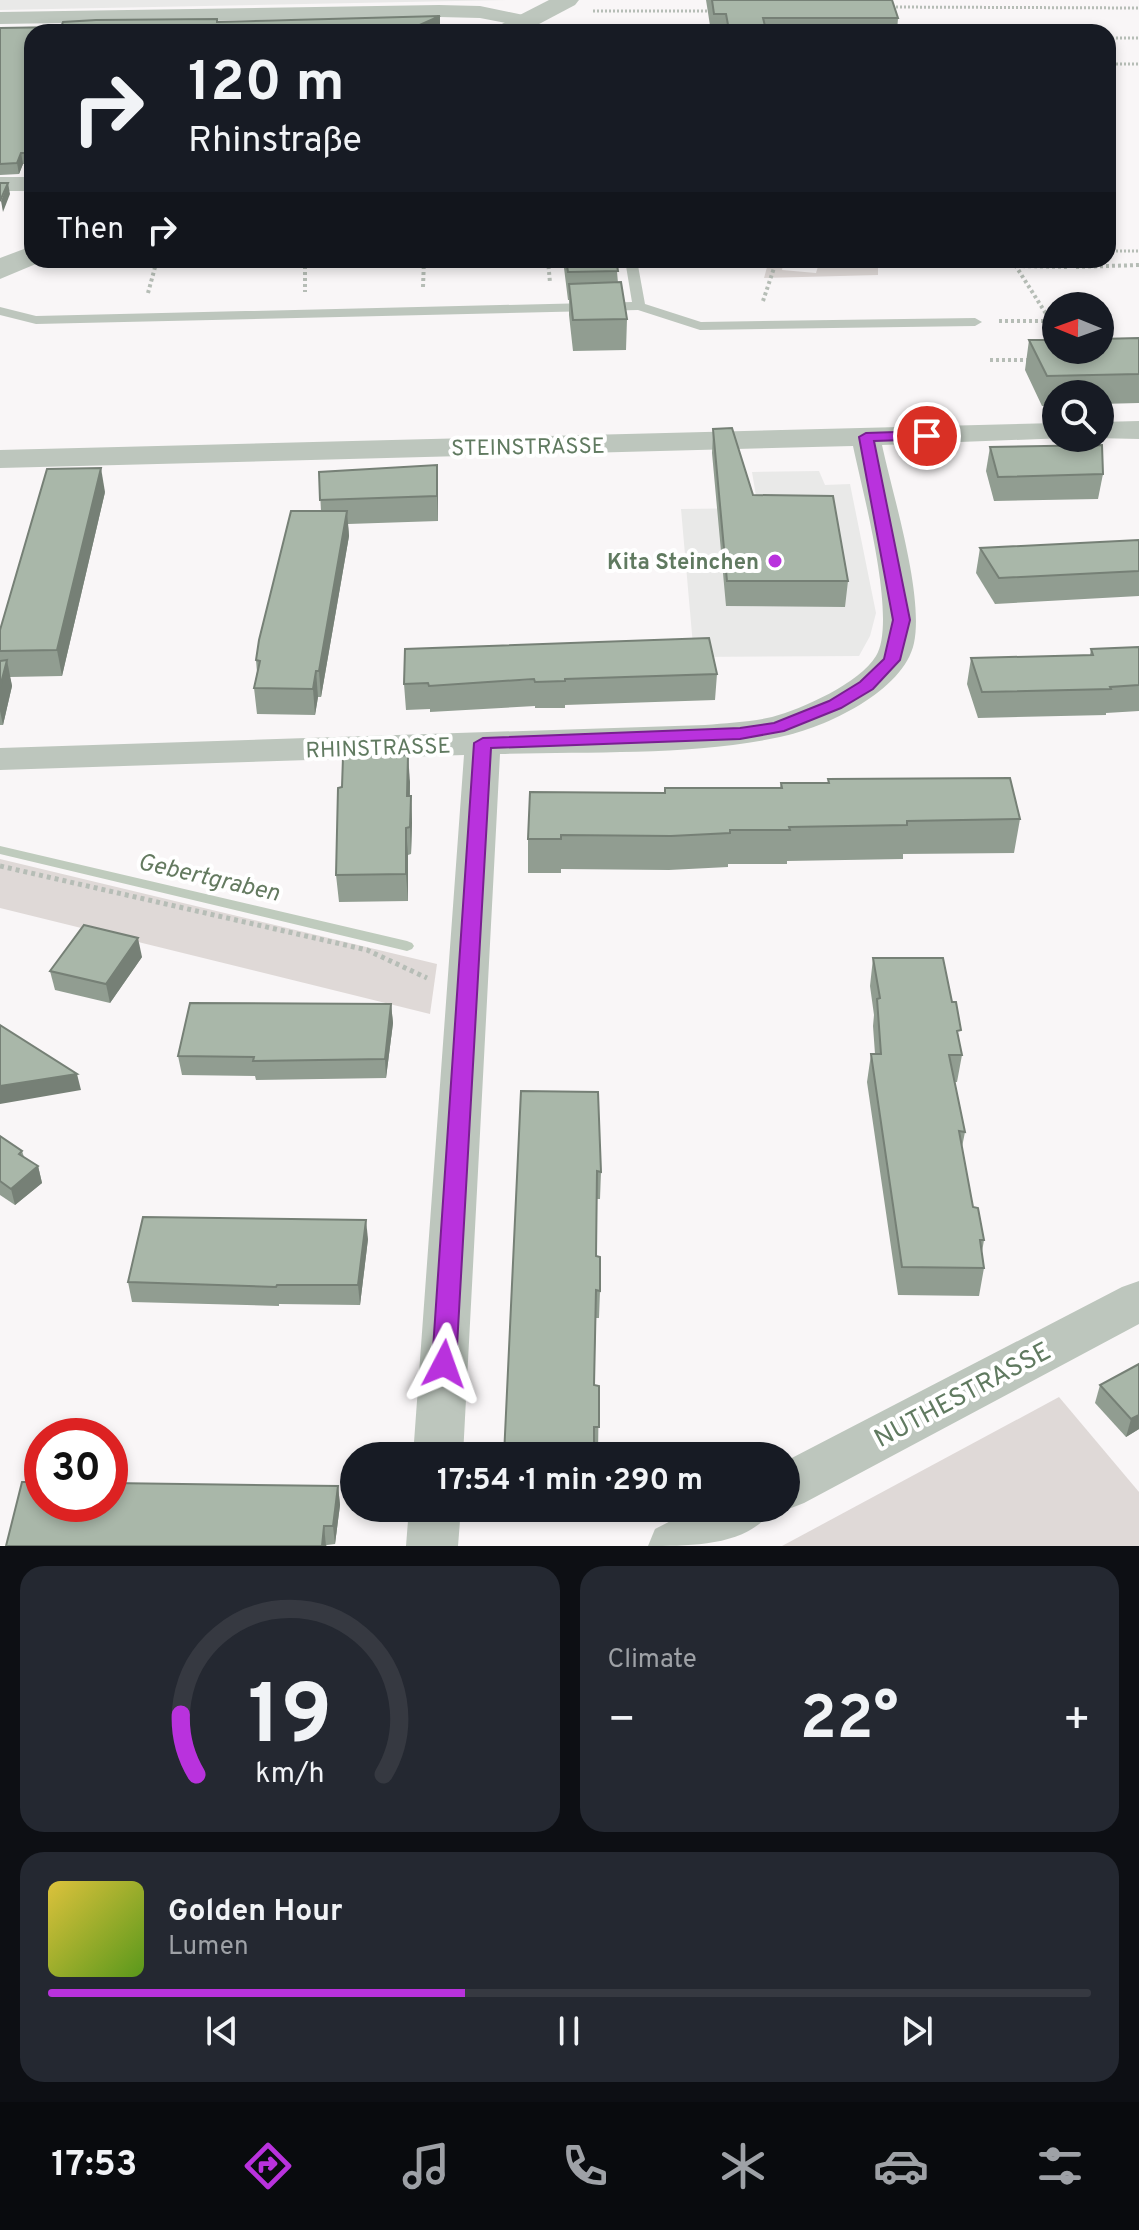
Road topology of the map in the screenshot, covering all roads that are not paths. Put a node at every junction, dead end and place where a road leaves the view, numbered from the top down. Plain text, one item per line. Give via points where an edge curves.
1 (578, 5) edge
2 (0, 18) edge
3 (510, 24) edge
4 (521, 24) edge
5 (0, 184) edge
6 (24, 184) edge
7 (24, 259) edge
8 (632, 268) edge
9 (0, 270) edge
10 (639, 306) junction
11 (0, 311) edge
12 (975, 322) road end
13 (1139, 430) edge
14 (1114, 431) edge
15 (1042, 432) edge
16 (866, 437) junction
17 (0, 459) edge
18 (483, 743) junction
19 (0, 759) edge
20 (1139, 1301) edge
21 (439, 1442) edge
22 (800, 1480) edge
23 (434, 1522) edge
24 (720, 1522) edge
25 (432, 1546) edge
26 (674, 1546) edge

1 - 4 street
2 - 3 street via 439,11 480,12
5 - 6 street
7 - 9 street
8 - 10 lane
10 - 11 lane via 36,320
10 - 12 lane via 700,326
13 - 14 street
15 - 16 street, STEINSTRASSE
16 - 17 street, STEINSTRASSE
16 - 18 street, RHINSTRASSE via 901,620 892,660 867,685 778,727 740,734
18 - 19 street, RHINSTRASSE
18 - 21 street
20 - 22 street, NUTHESTRASSE
23 - 25 street
24 - 26 street

